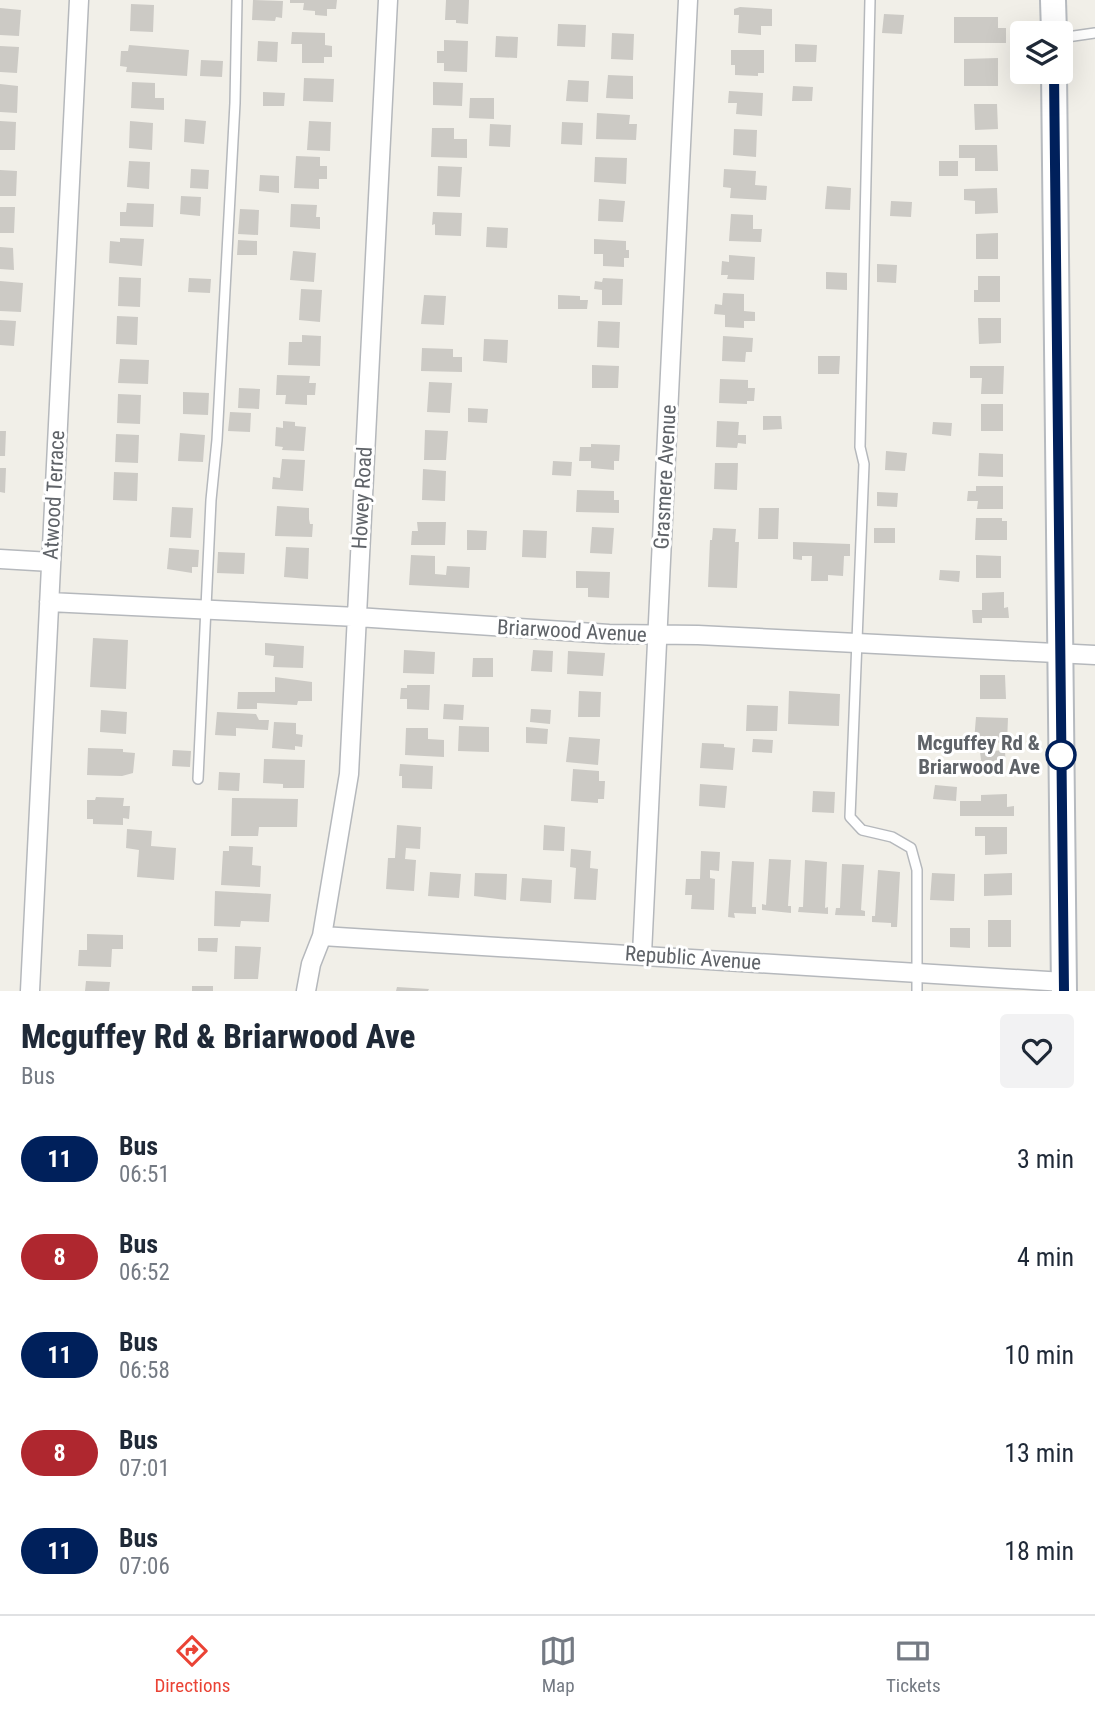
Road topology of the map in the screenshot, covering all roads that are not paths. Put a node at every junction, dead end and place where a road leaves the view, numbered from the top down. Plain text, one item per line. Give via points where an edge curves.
1 (79, 0) edge
2 (237, 0) edge
3 (388, 0) edge
4 (688, 0) edge
5 (870, 0) edge
6 (1053, 0) edge
7 (1054, 21) edge
8 (1095, 33) edge
9 (1073, 36) edge
10 (1054, 84) edge
11 (0, 559) edge
12 (51, 562) junction
13 (49, 602) junction
14 (205, 610) junction
15 (357, 617) junction
16 (656, 635) junction
17 (857, 643) junction
18 (1061, 654) junction
19 (1095, 655) edge
20 (198, 779) dead end
21 (322, 936) junction
22 (642, 954) junction
23 (917, 982) edge
24 (1064, 986) edge
25 (30, 991) edge
26 (306, 991) edge

1 - 12 street, Atwood Terrace
2 - 14 lane via 235,117
3 - 15 street, Howey Road
4 - 16 street, Grasmere Avenue
5 - 17 lane
6 - 7 street
8 - 9 lane
10 - 18 street
11 - 12 street
12 - 13 street, Atwood Terrace
13 - 14 street, Briarwood Avenue
13 - 25 street, Atwood Terrace
14 - 15 street, Briarwood Avenue
14 - 20 lane
15 - 16 street, Briarwood Avenue
15 - 21 street, Howey Road via 349,774
16 - 17 street, Briarwood Avenue
16 - 22 street, Grasmere Avenue
17 - 18 street, Briarwood Avenue
17 - 23 lane via 850,817 862,830 892,836 911,848 917,870
18 - 19 street, Briarwood Avenue
18 - 24 street
21 - 22 street, Republic Avenue
21 - 26 street, Howey Road
22 - 23 street, Republic Avenue
23 - 24 street, Republic Avenue

